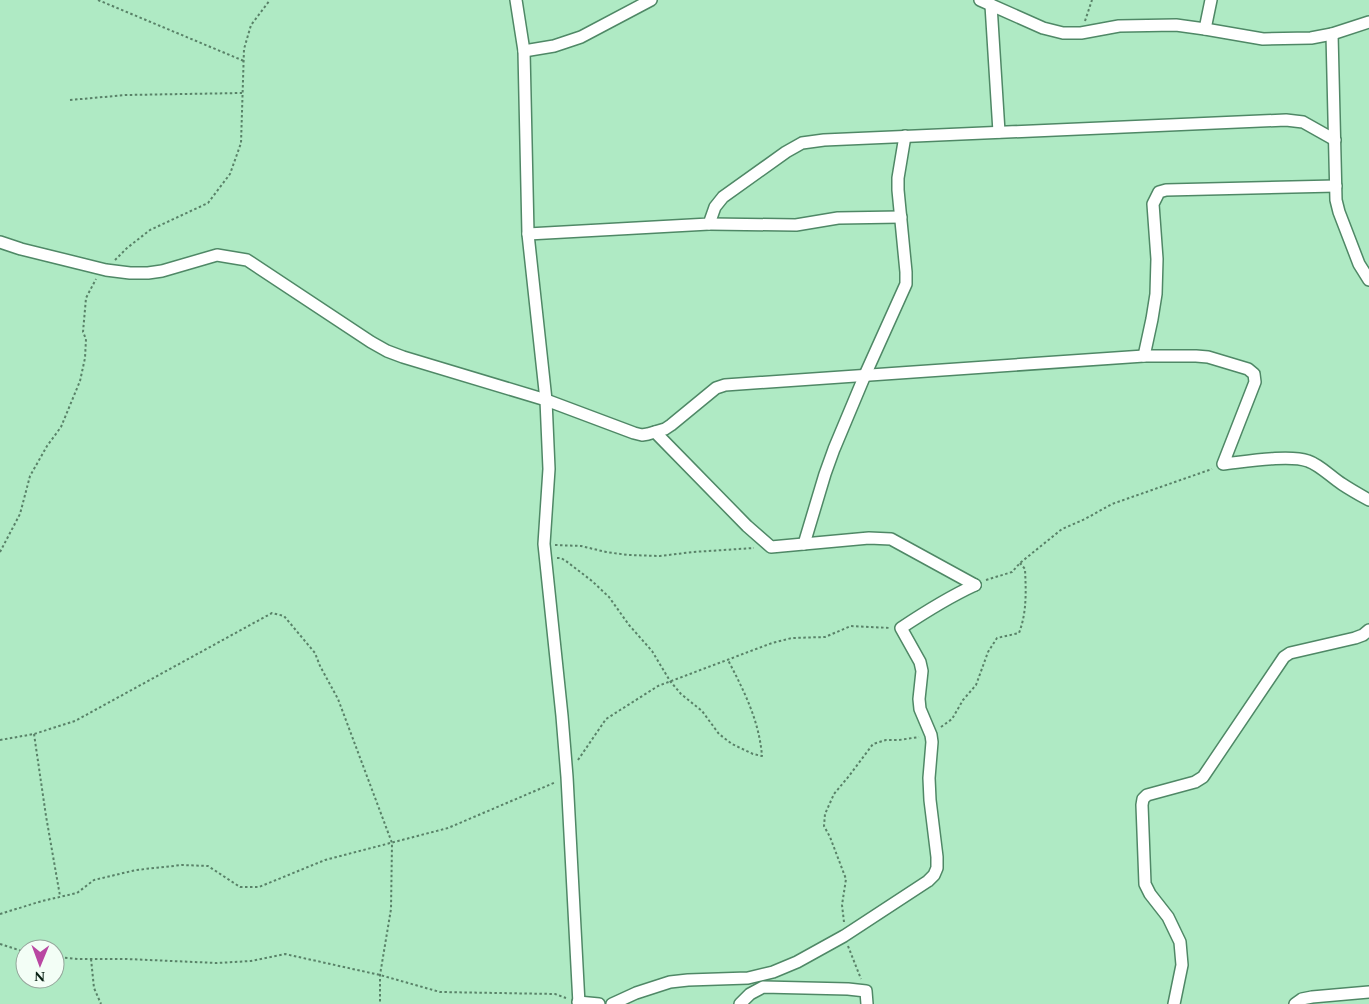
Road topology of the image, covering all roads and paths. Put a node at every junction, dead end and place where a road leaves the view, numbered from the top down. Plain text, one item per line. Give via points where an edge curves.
1 (98, 0) edge
2 (270, 0) edge
3 (516, 0) edge
4 (651, 0) edge
5 (1092, 0) edge
6 (1211, 0) edge
7 (985, 2) edge
8 (1369, 22) edge
9 (1205, 29) junction
10 (1081, 33) junction
11 (1332, 34) junction
12 (524, 51) junction
13 (244, 61) junction
14 (242, 93) junction
15 (70, 100) dead end
16 (999, 132) junction
17 (906, 136) junction
18 (1335, 140) junction
19 (1336, 186) junction
20 (901, 218) junction
21 (709, 224) junction
22 (528, 234) junction
23 (0, 242) edge
24 (106, 270) junction
25 (1369, 280) edge
26 (1144, 356) junction
27 (864, 375) junction
28 (546, 400) junction
29 (655, 432) junction
30 (1224, 464) junction
31 (1369, 500) edge
32 (544, 544) junction
33 (804, 544) junction
34 (771, 547) junction
35 (0, 552) edge
36 (545, 557) junction
37 (1020, 563) junction
38 (975, 585) junction
39 (901, 628) junction
40 (1369, 630) edge
41 (728, 660) junction
42 (670, 682) junction
43 (34, 734) junction
44 (931, 735) junction
45 (0, 740) edge
46 (567, 777) junction
47 (392, 843) junction
48 (60, 896) junction
49 (0, 914) edge
50 (844, 936) junction
51 (0, 944) edge
52 (15, 949) edge
53 (65, 958) edge
54 (91, 959) junction
55 (380, 975) junction
56 (866, 991) junction
57 (1369, 992) edge
58 (579, 1003) edge
59 (101, 1004) edge
60 (380, 1004) edge
61 (599, 1004) edge
62 (612, 1004) edge
63 (740, 1004) edge
64 (867, 1004) edge
65 (1174, 1004) edge
66 (1295, 1004) edge

1 - 13 path
2 - 13 path via 251,25
3 - 12 street
4 - 12 street via 581,37
5 - 10 path
6 - 9 street
7 - 10 street via 1043,28
7 - 16 street
8 - 11 street
9 - 10 street via 1176,25 1119,26
9 - 11 street via 1262,39
11 - 18 street
12 - 22 street
13 - 14 path
14 - 15 path
14 - 24 path via 241,143 230,174 208,203 150,230
16 - 17 street
16 - 18 street via 1294,120
17 - 20 street via 898,178
17 - 21 street via 802,144 722,197
18 - 19 street
19 - 25 street via 1339,212 1359,264
19 - 26 street via 1159,192 1153,204 1156,294
20 - 21 street via 838,218 796,225
20 - 27 street via 906,284
21 - 22 street
22 - 28 street
23 - 24 street
24 - 28 street via 155,272 217,255 247,260 386,351
24 - 35 path via 97,278 86,298 85,358 80,381 61,427 30,476 20,514
26 - 27 street
26 - 30 street via 1208,357 1248,369 1254,374 1255,382
27 - 29 street via 725,385 716,388 672,425
27 - 33 street via 824,474
28 - 29 street via 634,433
28 - 32 street via 549,468
29 - 34 street
30 - 31 street via 1290,458 1307,460
30 - 37 path via 1112,504 1062,529
32 - 34 path via 660,556
32 - 36 street
33 - 34 street
33 - 38 street via 869,538 891,540
36 - 42 path via 561,558 609,597 652,651
36 - 46 street
37 - 38 path via 1012,572
37 - 44 path via 1025,569 1026,587 1024,620 1019,633 998,638 988,652 976,685 952,719
38 - 39 street
39 - 41 path via 851,626 825,637 792,638 772,643
39 - 44 street via 920,662 920,709
40 - 65 street via 1355,638 1284,657 1203,777 1143,799 1145,884 1168,917 1180,942 1182,966
41 - 42 path
41 - 42 path via 750,704 762,756 732,744 719,734 702,711
42 - 46 path via 658,686 606,719
43 - 45 path
43 - 47 path via 75,721 272,613 284,616 315,653 338,699
43 - 48 path
44 - 50 street via 929,778 937,857 934,875
44 - 50 path via 873,744 834,794 825,814 824,826 846,878 842,905
46 - 47 path via 448,828
46 - 58 street
47 - 48 path via 325,860 259,887 240,887 208,866 182,865 136,870 94,880 77,893
47 - 55 path via 391,909
48 - 49 path
50 - 56 path
50 - 62 street via 773,972 748,978 670,982
51 - 52 path
53 - 54 path
54 - 55 path via 217,963 285,954
54 - 59 path via 94,988
55 - 58 path via 440,992 555,994
55 - 60 path
56 - 63 street via 763,987
56 - 64 street
57 - 66 street via 1312,997
58 - 61 street

